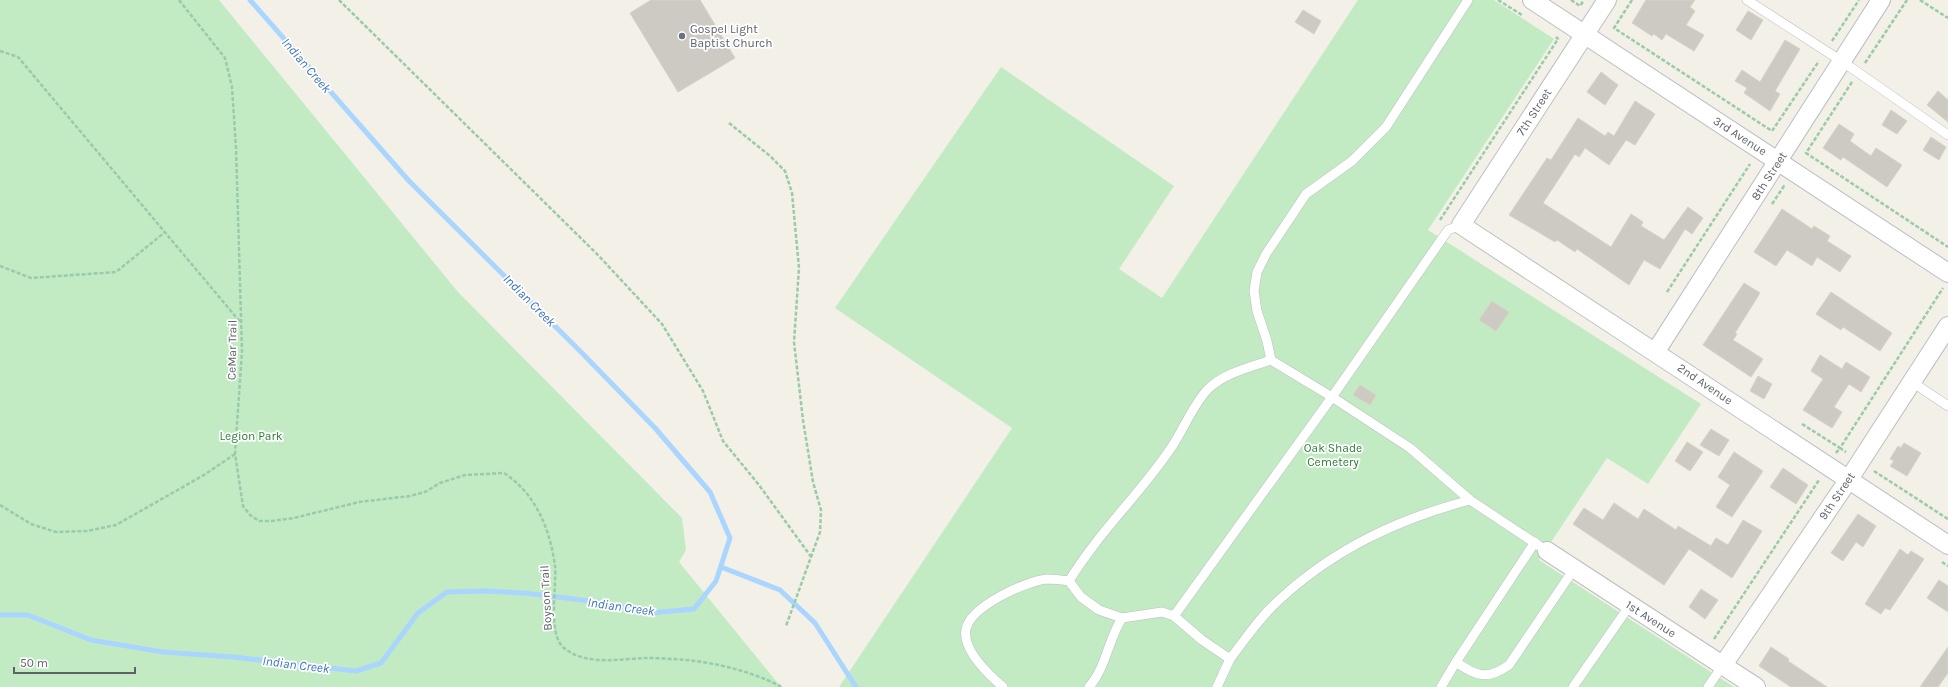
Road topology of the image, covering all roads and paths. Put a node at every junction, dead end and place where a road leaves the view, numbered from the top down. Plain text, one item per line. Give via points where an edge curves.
1 (179, 0) edge
2 (339, 0) edge
3 (1468, 0) edge
4 (1498, 0) edge
5 (1532, 0) edge
6 (1571, 0) edge
7 (1584, 0) edge
8 (1607, 0) edge
9 (1632, 0) edge
10 (1747, 0) edge
11 (1859, 0) edge
12 (1881, 0) edge
13 (1907, 0) edge
14 (1920, 0) edge
15 (1525, 17) dead end
16 (1948, 18) edge
17 (1551, 34) dead end
18 (1584, 34) junction
19 (0, 50) edge
20 (1825, 51) junction
21 (1843, 62) junction
22 (1858, 73) junction
23 (729, 123) dead end
24 (1948, 135) edge
25 (1744, 160) dead end
26 (1778, 161) junction
27 (1791, 190) dead end
28 (1772, 205) dead end
29 (1438, 222) dead end
30 (1461, 225) junction
31 (165, 232) junction
32 (1948, 247) edge
33 (0, 266) edge
34 (1943, 279) edge
35 (1667, 292) dead end
36 (242, 323) junction
37 (1948, 326) edge
38 (1656, 351) junction
39 (1271, 360) junction
40 (1912, 382) junction
41 (1332, 396) junction
42 (1948, 406) edge
43 (1802, 424) dead end
44 (1840, 448) junction
45 (1846, 452) dead end
46 (236, 454) junction
47 (1835, 455) dead end
48 (1873, 470) dead end
49 (1822, 476) dead end
50 (1848, 479) junction
51 (1470, 500) junction
52 (0, 505) edge
53 (1948, 520) edge
54 (1948, 545) edge
55 (1541, 547) junction
56 (812, 558) junction
57 (1942, 561) dead end
58 (1948, 566) edge
59 (1574, 569) junction
60 (1069, 580) junction
61 (1630, 605) junction
62 (1174, 616) junction
63 (1122, 618) junction
64 (786, 626) dead end
65 (1717, 642) dead end
66 (1230, 659) junction
67 (1456, 662) junction
68 (1723, 665) junction
69 (782, 687) edge
70 (1003, 687) edge
71 (1089, 687) edge
72 (1217, 687) edge
73 (1440, 687) edge
74 (1573, 687) edge
75 (1708, 687) edge
76 (1756, 687) edge

1 - 36 path, CeMar Trail via 226,58 232,87
2 - 56 path via 598,255 662,324 703,390 723,441
3 - 39 lane via 1386,127 1352,161 1306,194 1266,254 1257,272 1254,291
4 - 15 path
5 - 18 street, 3rd Avenue
6 - 7 path via 1580,6
8 - 18 street, 7th Street
9 - 20 path via 1614,28 1772,131
10 - 20 lane
11 - 20 path
12 - 21 street, 8th Street
13 - 22 path
14 - 16 path
17 - 29 path via 1558,39
18 - 26 street, 3rd Avenue
18 - 30 street, 7th Street
19 - 31 path via 18,57
20 - 21 lane
21 - 22 lane
21 - 26 street, 8th Street
22 - 24 lane
22 - 32 path via 1806,153
23 - 56 path via 785,171 792,193 799,268 794,342 813,482 820,510 820,532
25 - 35 path via 1751,164
26 - 34 street, 3rd Avenue
26 - 38 street, 8th Street
27 - 28 path via 1784,186
30 - 38 street, 2nd Avenue
30 - 41 lane via 1448,230
31 - 33 path via 116,272 31,278
31 - 36 path
34 - 44 path via 1944,289
36 - 46 path, CeMar Trail
37 - 40 street, 9th Street
38 - 50 street, 2nd Avenue
39 - 41 lane
39 - 60 lane via 1226,376 1208,389 1172,448
40 - 42 lane
40 - 50 street, 9th Street
41 - 51 lane via 1410,448
41 - 62 lane
43 - 44 path
44 - 45 path
44 - 47 path
46 - 52 path via 116,525 87,531 56,532 31,524
46 - 69 path, Boyson Trail via 243,506 259,521 294,518 359,502 410,496 465,475 504,473 526,491 537,507 546,529 555,566 557,639 563,646 578,656 600,660 648,658 710,663
48 - 53 path
49 - 65 path via 1714,640
50 - 54 street, 2nd Avenue
50 - 68 street, 9th Street
51 - 55 lane
51 - 66 lane via 1428,512 1371,536 1332,558 1279,600
55 - 59 street, 1st Avenue
55 - 67 lane
56 - 64 path via 788,614
57 - 58 path
59 - 61 street, 1st Avenue
59 - 67 lane via 1509,665 1496,674 1483,675 1467,670
60 - 63 lane via 1081,597 1099,610
60 - 70 lane via 1048,579 1015,589 979,611 970,620 966,630 971,651 978,662
61 - 68 street, 1st Avenue
61 - 74 lane
62 - 63 lane via 1162,612
62 - 66 lane
63 - 71 lane via 1110,639 1097,678
66 - 72 lane
67 - 73 lane
68 - 75 lane
68 - 76 street, 1st Avenue

